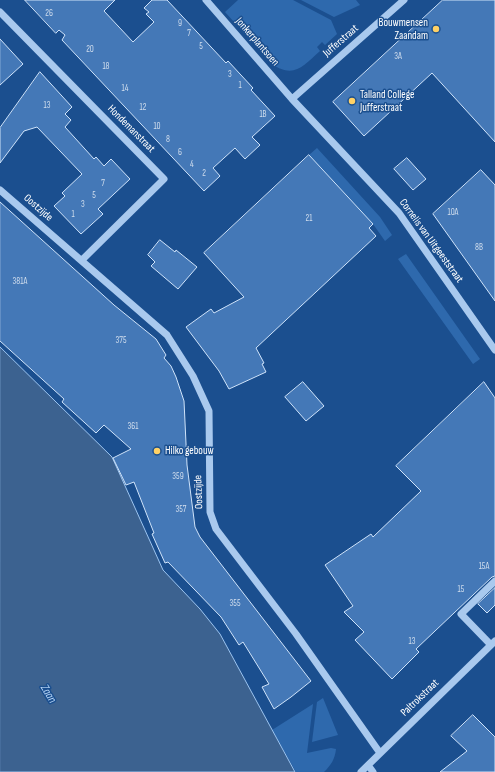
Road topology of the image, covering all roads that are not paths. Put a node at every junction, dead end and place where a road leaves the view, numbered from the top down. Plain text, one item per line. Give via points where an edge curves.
1 (206, 0) edge
2 (392, 0) edge
3 (404, 0) edge
4 (398, 6) junction
5 (0, 12) edge
6 (292, 99) junction
7 (0, 190) edge
8 (82, 260) junction
9 (495, 350) edge
10 (495, 581) edge
11 (493, 643) edge
12 (380, 753) junction
13 (368, 765) junction
14 (361, 772) edge
15 (373, 772) edge

1 - 6 street, Jonkerplantsoen
2 - 4 street
3 - 4 street, Jufferstraat
4 - 6 street, Jufferstraat
5 - 8 street, Hondemanstraat via 164,179
6 - 9 street, Cornelis van Uitgeeststraat via 399,213
7 - 8 street, Oostzijde
8 - 12 street, Oostzijde via 167,335 193,376 209,411 210,512 216,529 296,634
10 - 11 street via 461,614
11 - 12 street, Paltrokstraat
12 - 13 street, Paltrokstraat
13 - 14 street, Paltrokstraat
13 - 15 street

